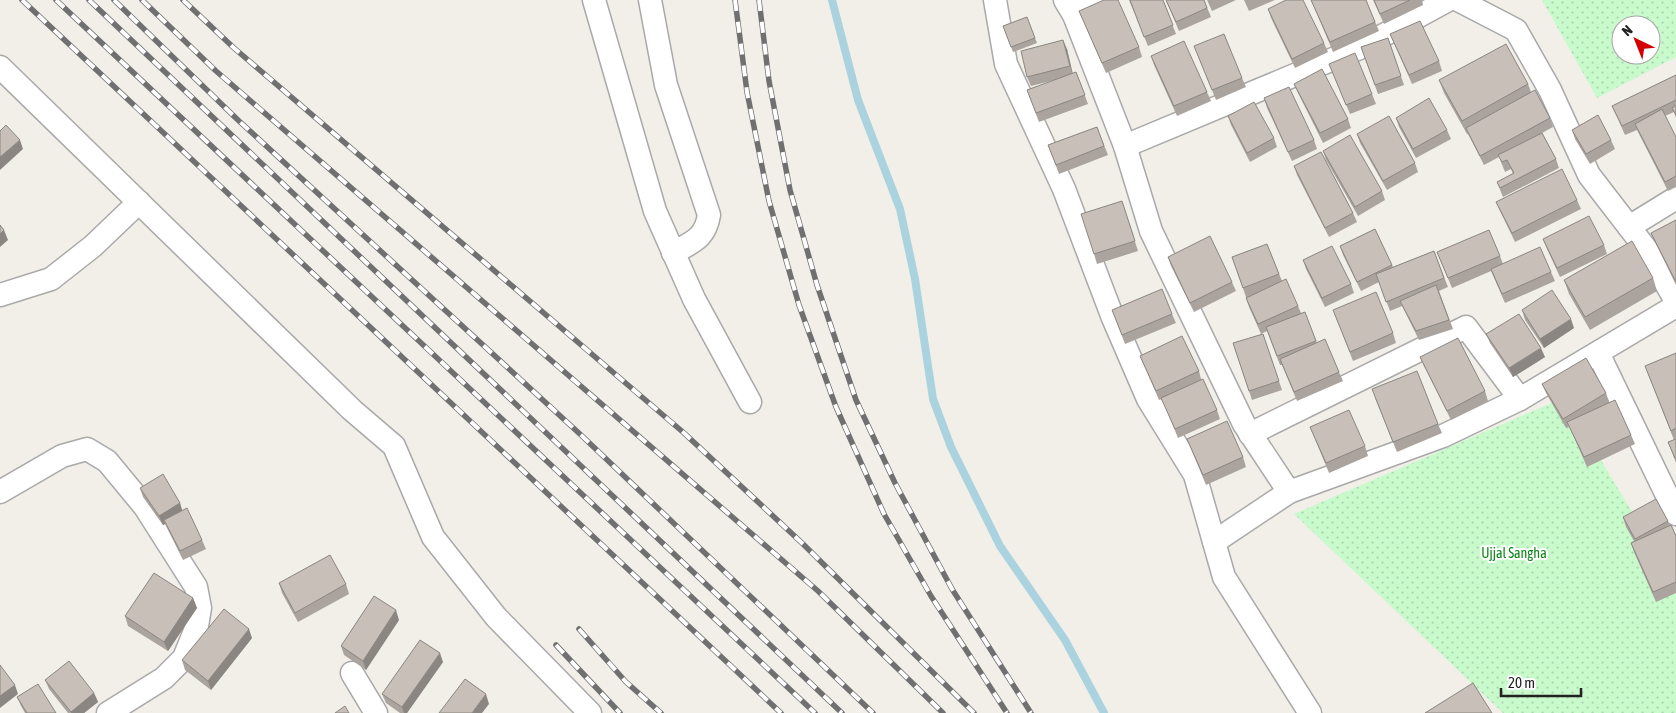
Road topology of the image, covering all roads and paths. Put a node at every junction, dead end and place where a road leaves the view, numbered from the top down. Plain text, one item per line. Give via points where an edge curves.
1 (594, 0) edge
2 (650, 0) edge
3 (995, 0) edge
4 (1100, 0) edge
5 (1448, 0) edge
6 (1458, 0) edge
7 (1069, 7) edge
8 (0, 66) edge
9 (1125, 146) junction
10 (1676, 198) edge
11 (139, 202) junction
12 (1629, 227) junction
13 (672, 253) junction
14 (0, 295) edge
15 (1676, 301) edge
16 (1676, 306) edge
17 (1598, 353) junction
18 (1520, 399) junction
19 (750, 402) dead end
20 (1250, 434) junction
21 (0, 492) edge
22 (1289, 492) junction
23 (1676, 514) edge
24 (1214, 542) junction
25 (352, 673) dead end
26 (108, 713) edge
27 (376, 713) edge
28 (590, 713) edge
29 (1310, 713) edge

1 - 13 street via 655,211
2 - 13 street via 666,85 709,215 707,229 698,239
3 - 24 street via 1006,64 1064,189 1148,399 1195,475
4 - 7 street
5 - 9 street via 1362,47
6 - 12 street via 1516,30 1550,90 1589,175
7 - 9 street
8 - 11 street
9 - 20 street via 1151,231
10 - 12 street
11 - 14 street via 93,246 51,279
11 - 28 street via 352,410 394,446 433,537 496,617
12 - 15 street via 1646,248
13 - 19 street
16 - 17 street
17 - 18 street
17 - 23 street
18 - 20 street via 1466,327
18 - 22 street via 1443,436
20 - 22 street
21 - 26 street via 62,456 87,449 107,461 128,486 196,587 200,608 197,626 184,658 164,678
22 - 24 street
24 - 29 street via 1224,578
25 - 27 street

